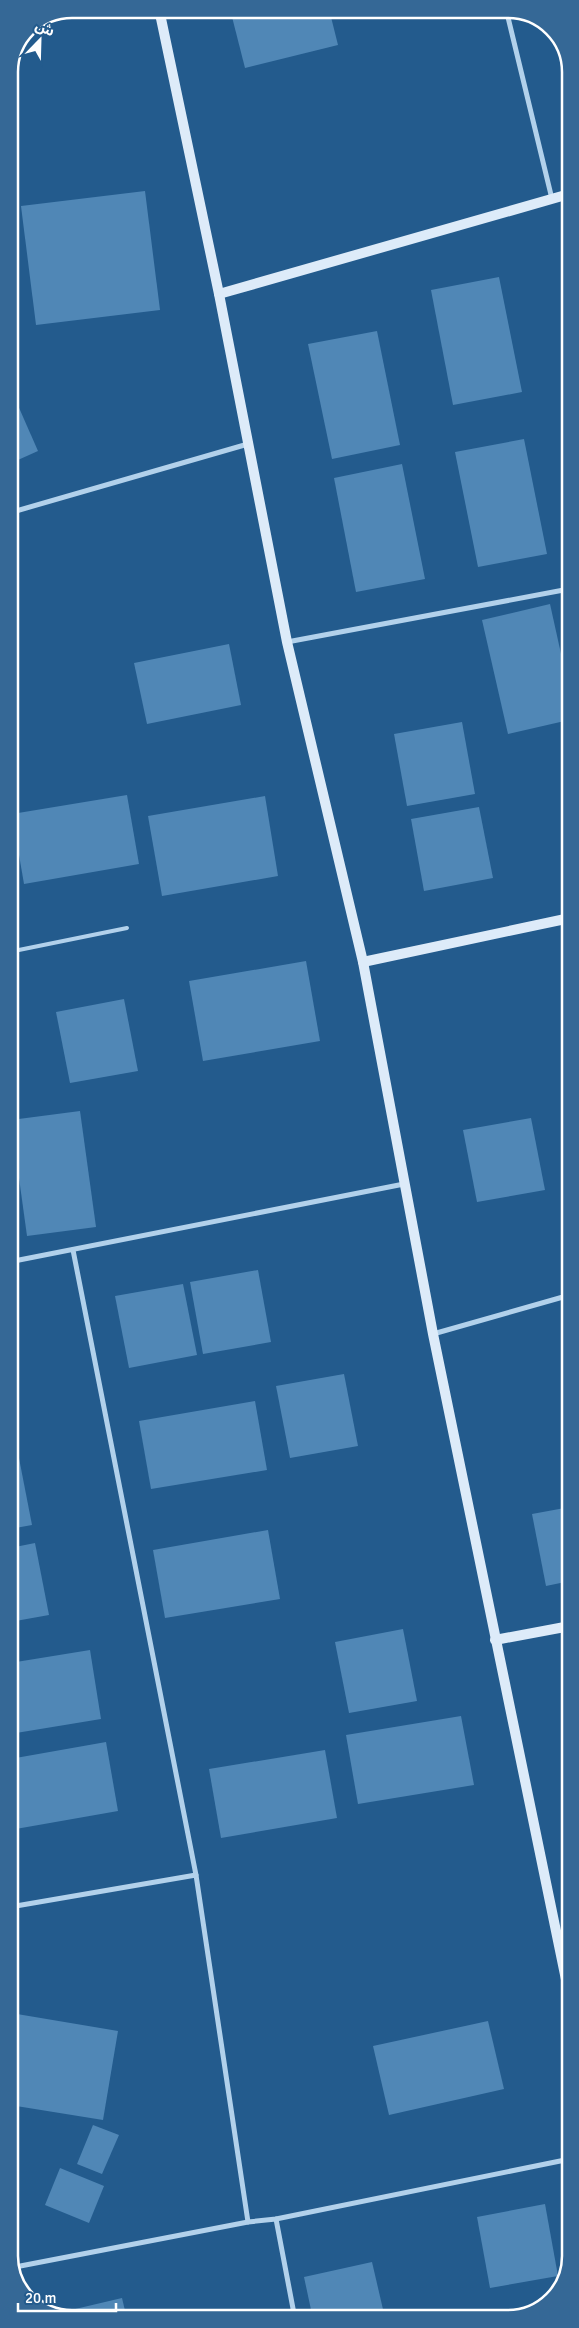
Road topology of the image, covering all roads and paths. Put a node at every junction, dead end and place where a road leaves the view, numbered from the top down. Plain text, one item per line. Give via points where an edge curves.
1 (161, 18) edge
2 (508, 18) edge
3 (562, 196) edge
4 (552, 198) junction
5 (219, 294) junction
6 (248, 444) junction
7 (18, 510) edge
8 (562, 590) edge
9 (288, 642) junction
10 (562, 920) edge
11 (127, 928) dead end
12 (18, 950) edge
13 (363, 962) junction
14 (404, 1184) junction
15 (73, 1250) junction
16 (18, 1260) edge
17 (562, 1297) edge
18 (433, 1334) junction
19 (562, 1627) edge
20 (495, 1640) junction
21 (196, 1876) junction
22 (18, 1906) edge
23 (562, 1951) edge
24 (562, 2160) edge
25 (276, 2219) junction
26 (248, 2222) junction
27 (19, 2266) edge
28 (293, 2310) edge

1 - 5 main road
2 - 4 street
3 - 4 main road
4 - 5 main road
5 - 6 main road
6 - 7 street
6 - 9 main road
8 - 9 street
9 - 13 main road
10 - 13 main road
11 - 12 lane
13 - 14 main road
14 - 15 street
14 - 18 main road
15 - 16 street
15 - 21 street
17 - 18 street
18 - 20 main road
19 - 20 main road
20 - 23 main road
21 - 22 street
21 - 26 street
24 - 25 street
25 - 26 street
25 - 28 street
26 - 27 street

